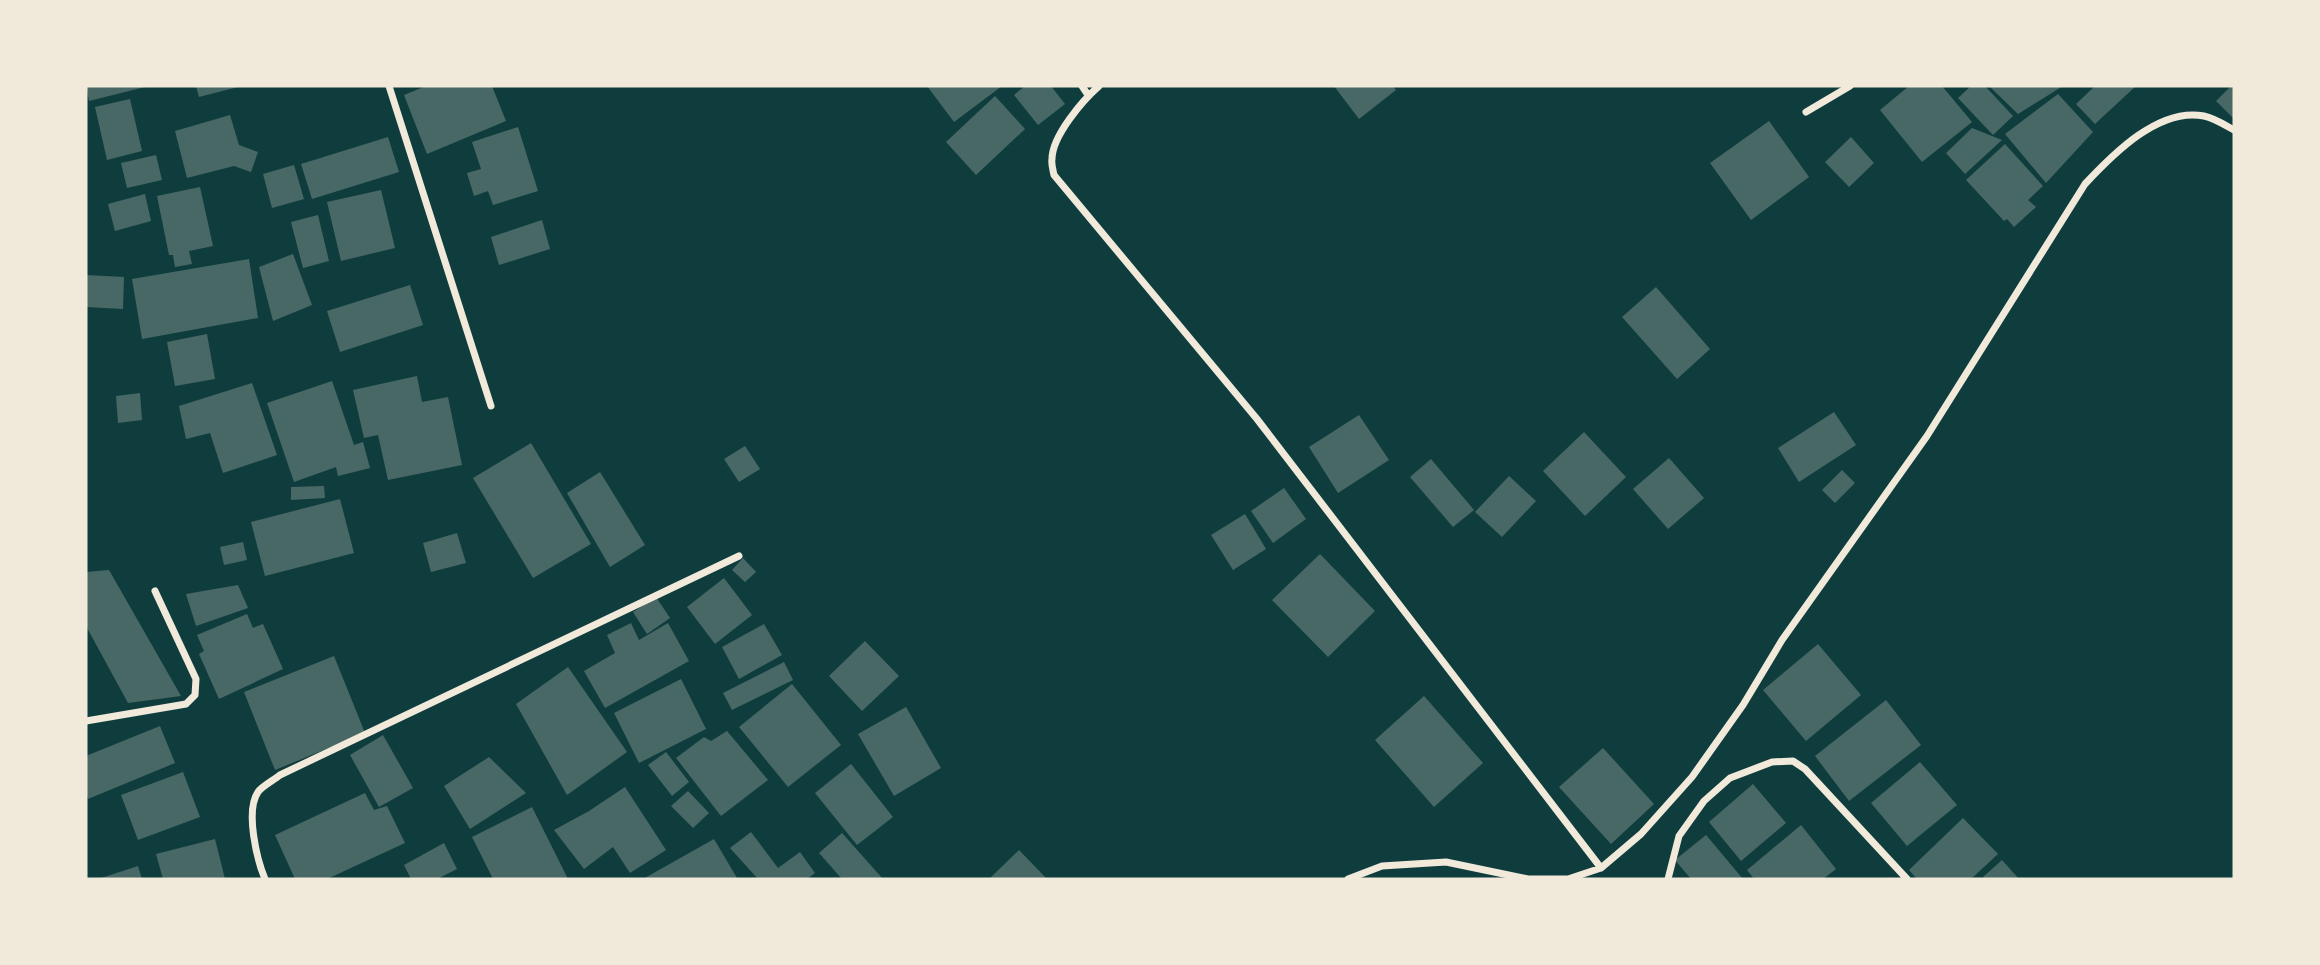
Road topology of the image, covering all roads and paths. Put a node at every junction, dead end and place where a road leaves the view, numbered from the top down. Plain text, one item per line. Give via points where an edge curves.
1 (389, 86) edge
2 (1082, 86) edge
3 (1099, 86) edge
4 (1850, 86) edge
5 (1088, 95) junction
6 (1806, 112) dead end
7 (2234, 130) edge
8 (491, 406) dead end
9 (739, 556) dead end
10 (155, 591) dead end
11 (86, 721) edge
12 (1601, 868) junction
13 (265, 879) edge
14 (1348, 879) edge
15 (1668, 879) edge
16 (1906, 879) edge

1 - 8 street
2 - 5 street
3 - 5 street
4 - 6 street
5 - 12 street via 1058,137 1051,158 1054,175 1257,419
7 - 12 street via 2206,117 2166,120 2117,151 2085,184 1927,436 1782,640 1714,746 1641,834
9 - 13 street via 280,775 258,792 251,817
10 - 11 street via 196,679 195,695 186,704
12 - 14 street via 1569,879 1528,879 1446,862 1382,866
15 - 16 street via 1679,836 1704,801 1730,778 1772,762 1793,761

